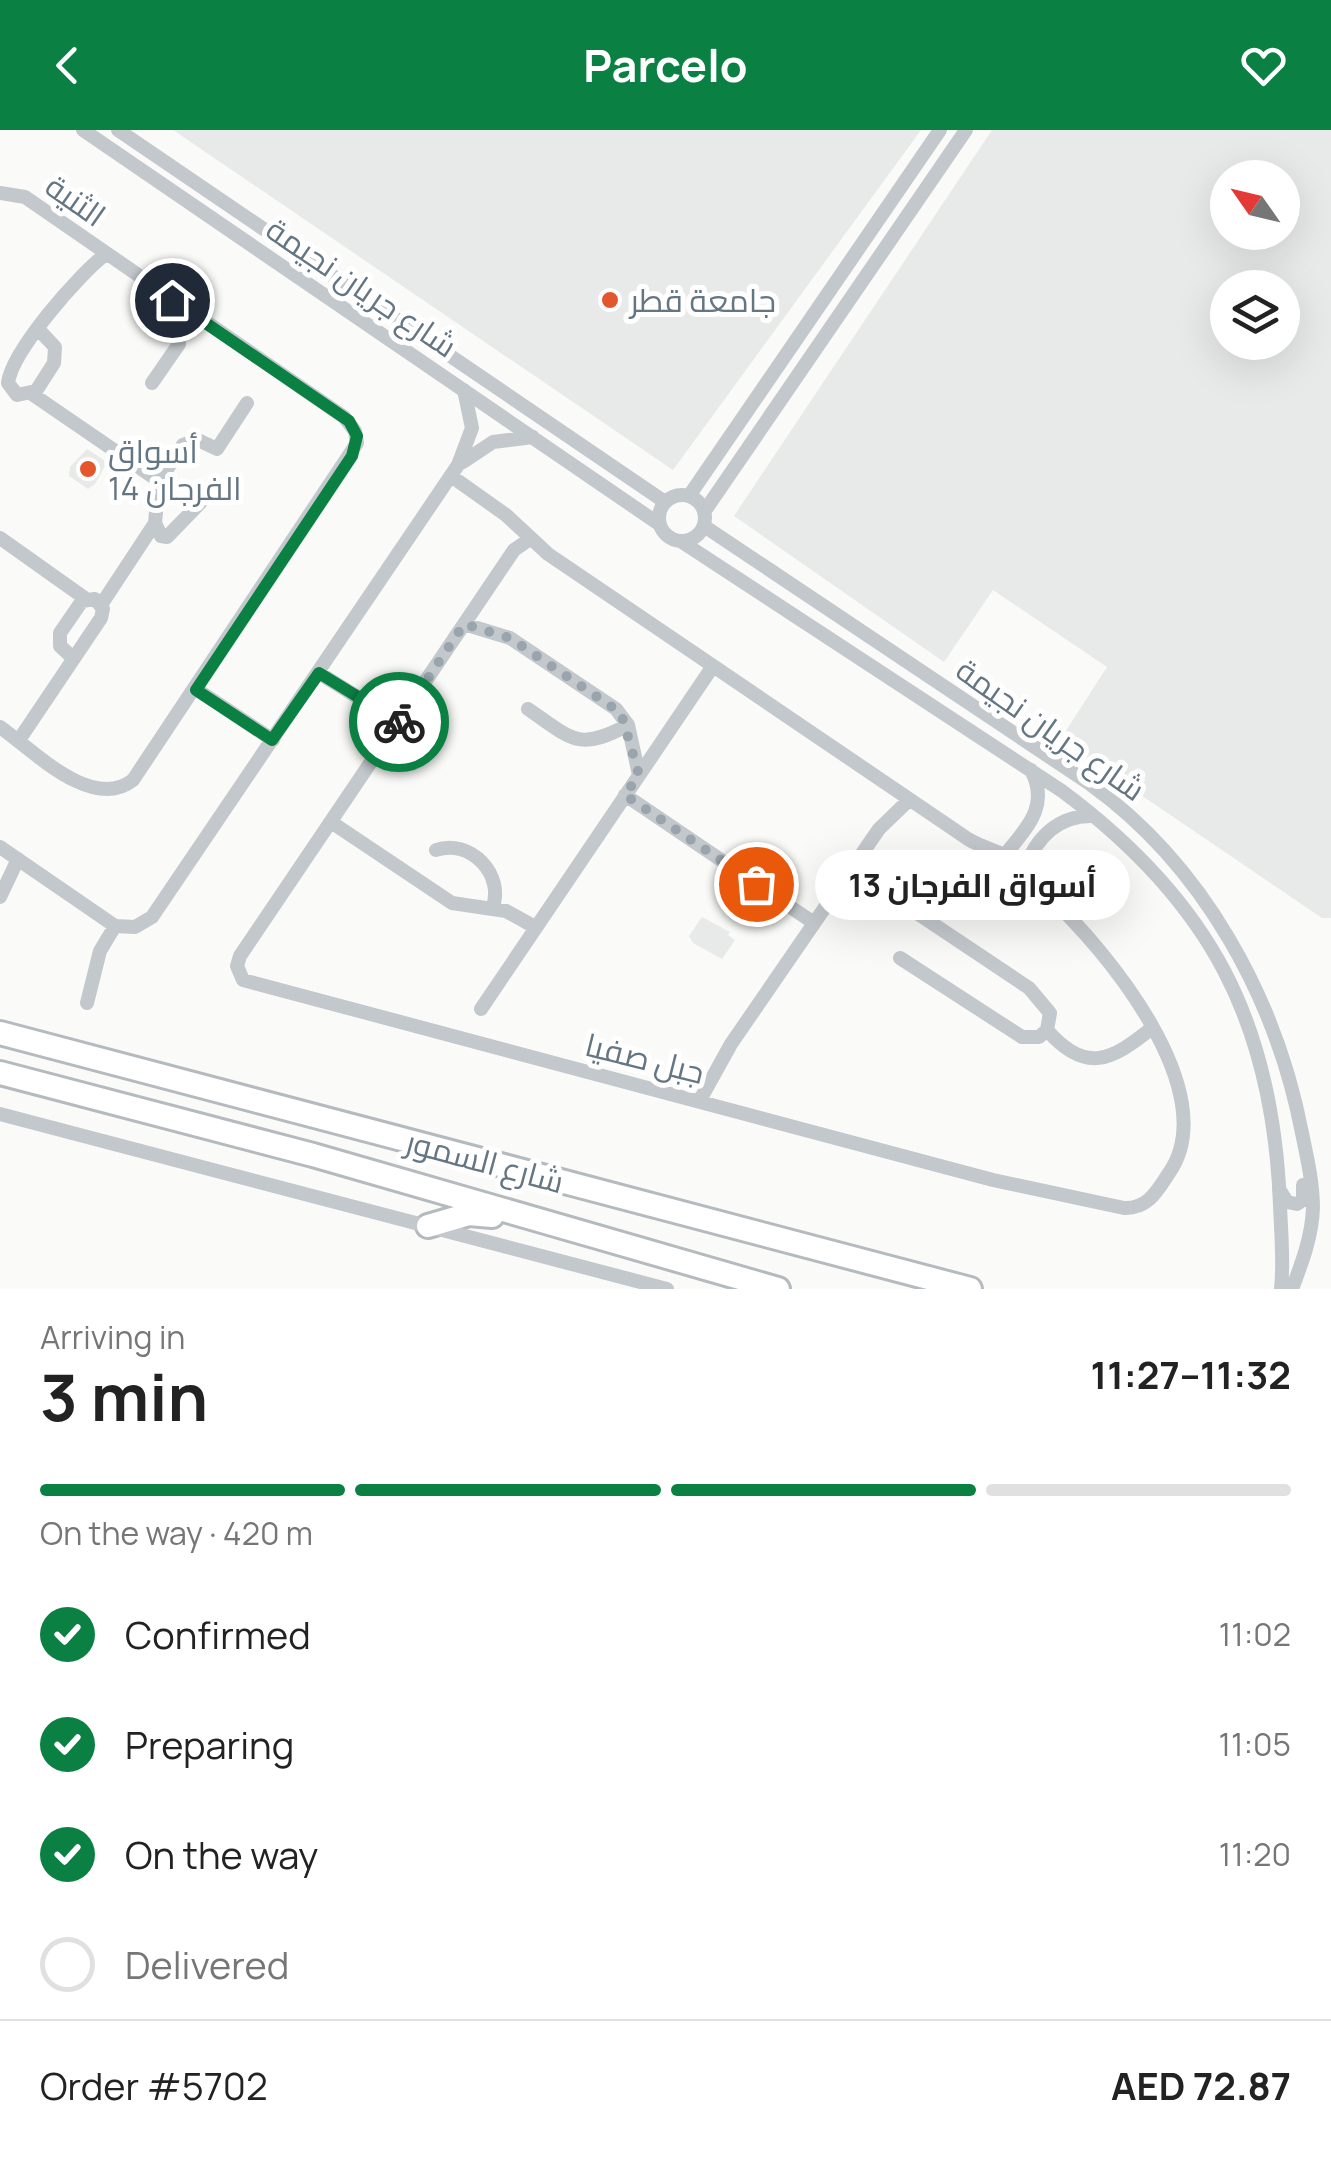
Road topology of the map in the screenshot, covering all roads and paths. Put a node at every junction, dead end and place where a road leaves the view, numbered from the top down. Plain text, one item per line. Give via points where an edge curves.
1 (82, 130) edge
2 (118, 130) edge
3 (940, 130) edge
4 (966, 130) edge
5 (0, 192) edge
6 (874, 228) junction
7 (892, 240) junction
8 (106, 254) junction
9 (172, 300) junction
10 (39, 330) junction
11 (782, 360) junction
12 (800, 373) junction
13 (152, 383) dead end
14 (464, 390) junction
15 (32, 394) junction
16 (247, 403) dead end
17 (533, 437) junction
18 (454, 471) junction
19 (158, 486) junction
20 (689, 496) junction
21 (665, 502) junction
22 (200, 503) dead end
23 (704, 519) junction
24 (154, 523) junction
25 (659, 524) junction
26 (0, 538) edge
27 (530, 538) junction
28 (682, 542) junction
29 (86, 599) junction
30 (101, 605) junction
31 (464, 624) junction
32 (73, 658) junction
33 (713, 666) junction
34 (319, 673) junction
35 (196, 690) junction
36 (528, 709) dead end
37 (399, 722) junction
38 (628, 725) junction
39 (0, 728) edge
40 (19, 740) junction
41 (272, 740) junction
42 (1031, 770) junction
43 (639, 775) junction
44 (625, 795) junction
45 (909, 800) junction
46 (1094, 816) junction
47 (331, 822) junction
48 (0, 847) edge
49 (436, 850) dead end
50 (1006, 855) junction
51 (18, 859) junction
52 (851, 869) junction
53 (1025, 869) junction
54 (0, 897) edge
55 (492, 908) junction
56 (814, 923) junction
57 (115, 926) junction
58 (535, 927) junction
59 (900, 958) dead end
60 (87, 1002) dead end
61 (481, 1009) dead end
62 (1152, 1028) junction
63 (1047, 1030) junction
64 (0, 1033) edge
65 (0, 1074) edge
66 (700, 1100) junction
67 (0, 1114) edge
68 (1301, 1129) junction
69 (1279, 1188) junction
70 (428, 1226) junction
71 (624, 1246) junction
72 (667, 1289) edge
73 (778, 1289) edge
74 (970, 1289) edge
75 (1282, 1289) edge
76 (1292, 1289) edge

1 - 14 street, شارع جريان نجيمة
2 - 21 street, شارع جريان نجيمة
3 - 6 street
4 - 7 street
5 - 8 street, الثنية via 25,198
6 - 7 street
6 - 11 street
7 - 12 street
8 - 9 street, الثنية
8 - 10 street via 70,285
9 - 13 street via 168,315 179,344
9 - 35 street, الثنية via 349,421 357,436 352,456
10 - 15 street via 56,358
10 - 15 street via 8,378 17,394
11 - 12 street
11 - 20 street
12 - 23 street
14 - 17 street, شارع جريان نجيمة
14 - 18 street via 472,428
15 - 19 street
16 - 19 street via 216,449 188,442
17 - 18 street via 493,442
17 - 25 street, شارع جريان نجيمة
18 - 27 street, جبل صفيا
18 - 34 street
19 - 24 street
20 - 21 street
20 - 23 street
21 - 25 street
22 - 24 street via 167,538
23 - 28 street via 695,537
23 - 68 street, شارع جريان نجيمة via 1090,784 1158,842 1243,967 1282,1052
24 - 30 street
25 - 28 street
26 - 29 street
27 - 31 street, جبل صفيا via 514,550
27 - 33 street, جبل صفيا
28 - 42 street, شارع جريان نجيمة
29 - 30 street
29 - 32 street via 58,638
30 - 32 street via 102,618
31 - 37 street, جبل صفيا
31 - 38 street via 520,645 616,708
32 - 40 street
33 - 43 street
33 - 45 street, جبل صفيا
34 - 37 street
34 - 41 street
35 - 40 street, الثنية via 138,774 120,788 89,788
35 - 41 street
36 - 38 street via 582,742
37 - 47 street, جبل صفيا
38 - 43 street
39 - 40 street, الثنية
41 - 57 street via 152,917 135,927
42 - 46 street, شارع جريان نجيمة
42 - 50 street via 1038,809
43 - 44 street
44 - 56 street
44 - 58 street
45 - 50 street, جبل صفيا via 976,844
45 - 52 street via 883,822
46 - 53 street via 1060,821
46 - 69 street, شارع جريان نجيمة via 1171,892 1230,983 1264,1068
47 - 55 street via 452,903
47 - 66 street, جبل صفيا via 240,956 242,980
48 - 51 street
49 - 55 street via 460,849 488,869 497,888
50 - 53 street, جبل صفيا
51 - 54 street
51 - 57 street
52 - 56 street
52 - 63 street via 1034,993 1050,1013
53 - 62 street, جبل صفيا via 1104,952
55 - 58 street
56 - 66 street
57 - 60 street via 100,951
58 - 61 street
59 - 63 street via 1022,1037
62 - 63 street via 1101,1059 1068,1050
62 - 66 street, جبل صفيا via 1175,1084 1186,1138 1154,1194 1135,1208 994,1180
64 - 74 main road, شارع السمور
65 - 71 main road, شارع السمور via 313,1155
67 - 70 street
68 - 69 street via 1303,1200 1290,1204
68 - 76 street, شارع جريان نجيمة via 1312,1209
69 - 75 street, شارع جريان نجيمة
70 - 71 main road via 477,1213
70 - 72 street
71 - 73 main road, شارع السمور

